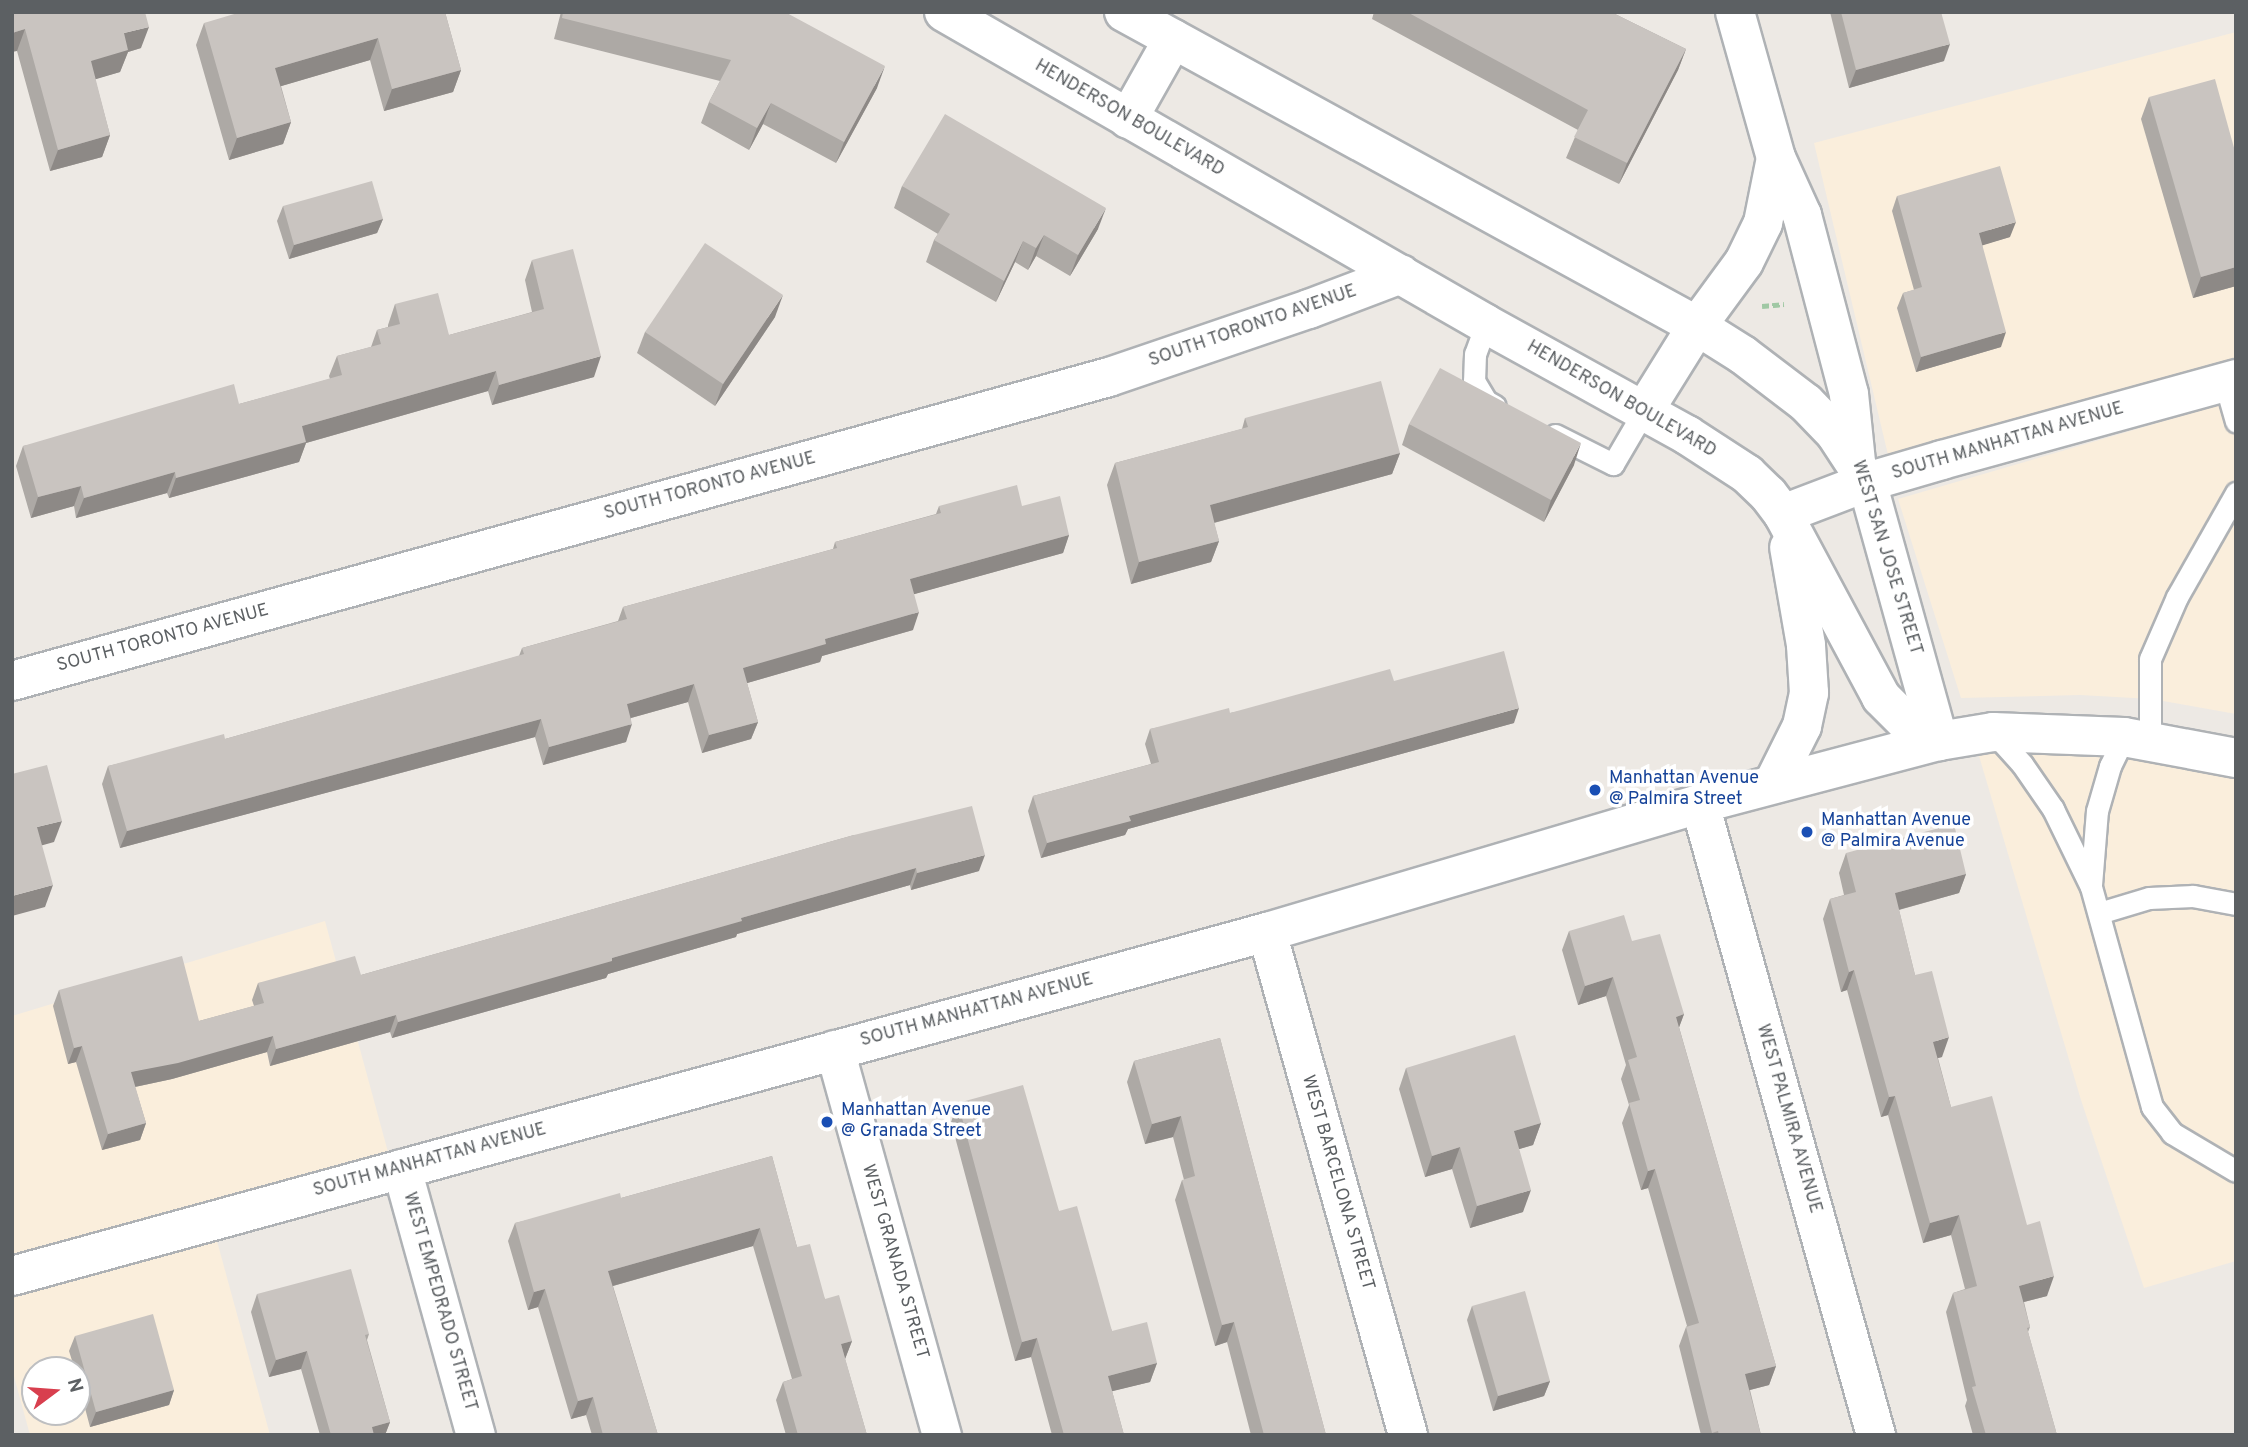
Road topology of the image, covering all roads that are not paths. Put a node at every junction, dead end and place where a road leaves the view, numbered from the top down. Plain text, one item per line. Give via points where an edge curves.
1 (944, 12) edge
2 (1124, 12) edge
3 (1735, 12) edge
4 (1170, 26) edge
5 (1128, 118) junction
6 (1776, 158) junction
7 (1401, 274) junction
8 (1486, 324) junction
9 (1697, 326) junction
10 (2230, 381) edge
11 (1644, 411) junction
12 (1509, 413) edge
13 (2236, 421) edge
14 (1532, 424) edge
15 (1861, 472) junction
16 (2236, 493) edge
17 (1783, 514) junction
18 (12, 681) edge
19 (1993, 732) junction
20 (2137, 738) junction
21 (1939, 741) junction
22 (2236, 758) edge
23 (1773, 785) junction
24 (1700, 804) junction
25 (2091, 887) junction
26 (2236, 904) edge
27 (2099, 913) junction
28 (1267, 932) junction
29 (835, 1050) junction
30 (402, 1169) junction
31 (2236, 1171) edge
32 (12, 1276) edge
33 (476, 1435) edge
34 (942, 1435) edge
35 (1408, 1435) edge
36 (1876, 1435) edge

1 - 5 street, HENDERSON BOULEVARD
2 - 4 street
3 - 6 street, WEST SAN JOSE STREET
4 - 5 street
4 - 9 street
5 - 7 street, HENDERSON BOULEVARD
6 - 9 street via 1763,223 1744,262
6 - 15 street, WEST SAN JOSE STREET via 1802,215 1850,394
7 - 8 street, HENDERSON BOULEVARD
7 - 18 street, SOUTH TORONTO AVENUE via 1109,377
8 - 11 street, HENDERSON BOULEVARD
8 - 12 lane via 1475,354 1474,382 1486,401
9 - 11 street
9 - 15 street via 1806,403
10 - 13 lane
10 - 15 street, SOUTH MANHATTAN AVENUE
11 - 14 lane via 1613,464
11 - 17 street, HENDERSON BOULEVARD via 1747,474
15 - 17 street, SOUTH MANHATTAN AVENUE
15 - 21 street, WEST SAN JOSE STREET
16 - 20 lane via 2177,597 2150,659
17 - 21 street, HENDERSON BOULEVARD via 1881,697 1906,722
17 - 23 street via 1810,693 1802,726
19 - 20 street
19 - 21 street
19 - 25 lane via 2053,809
20 - 22 street
20 - 25 lane via 2110,766 2097,811
21 - 23 street, SOUTH MANHATTAN AVENUE
23 - 24 street, SOUTH MANHATTAN AVENUE
24 - 28 street, SOUTH MANHATTAN AVENUE
24 - 36 street, WEST PALMIRA AVENUE
25 - 27 lane
26 - 27 lane via 2193,896 2149,898
27 - 31 lane via 2152,1107 2172,1133
28 - 29 street, SOUTH MANHATTAN AVENUE
28 - 35 street, WEST BARCELONA STREET
29 - 30 street, SOUTH MANHATTAN AVENUE
29 - 34 street, WEST GRANADA STREET
30 - 32 street, SOUTH MANHATTAN AVENUE
30 - 33 street, WEST EMPEDRADO STREET

